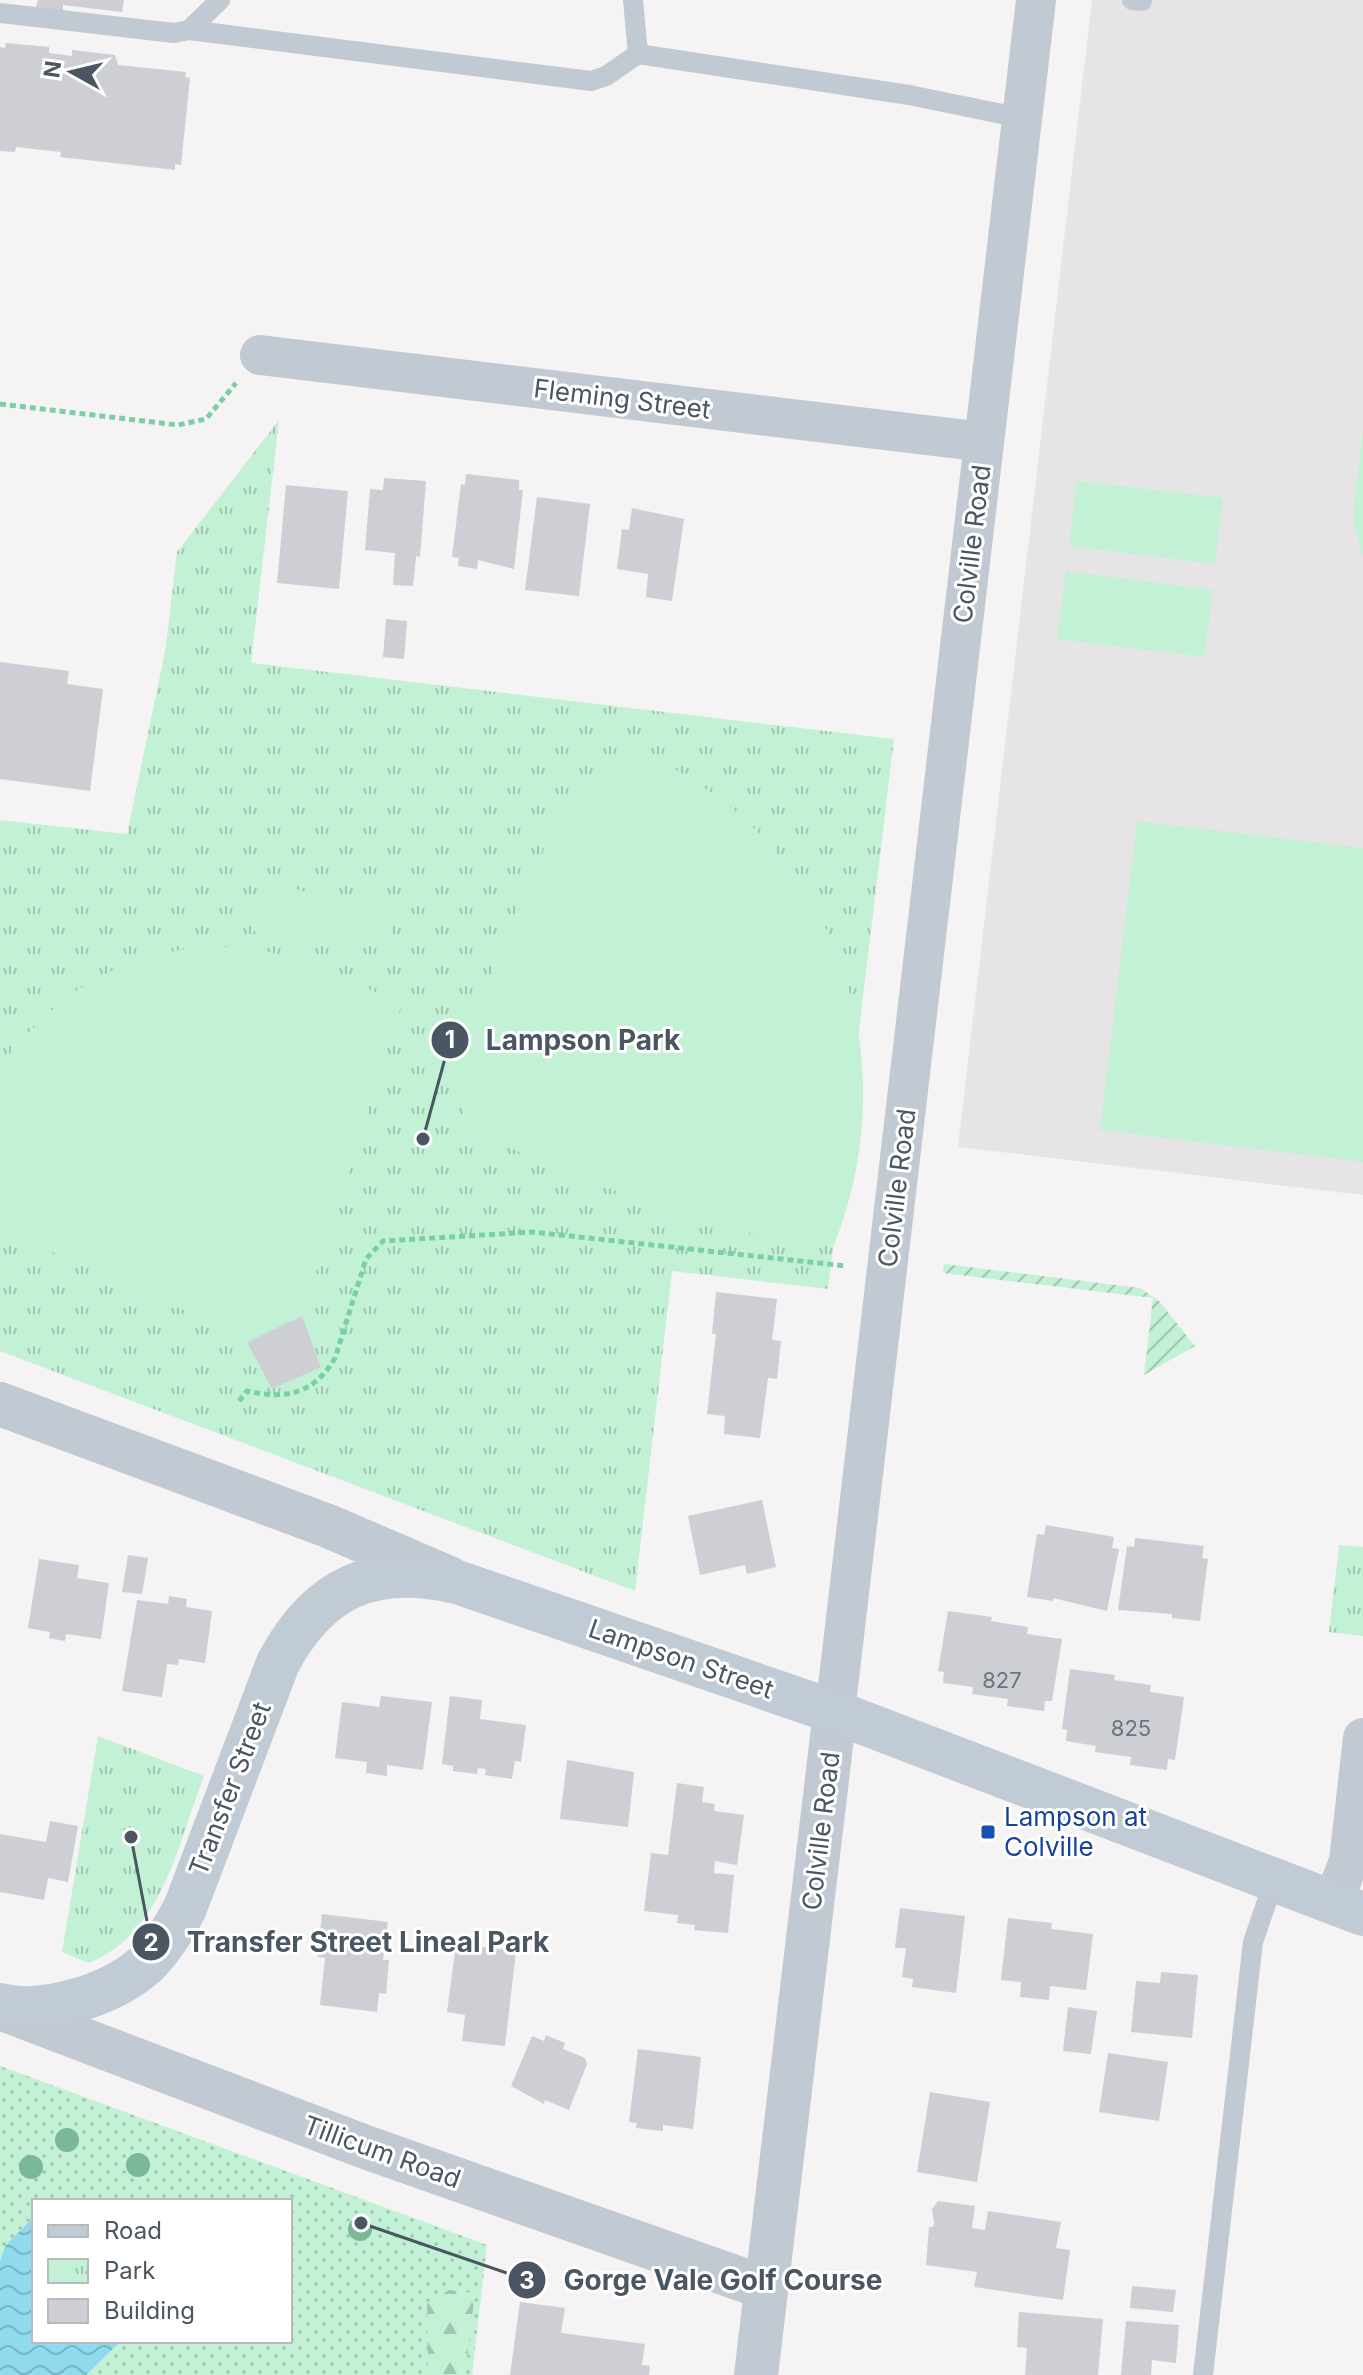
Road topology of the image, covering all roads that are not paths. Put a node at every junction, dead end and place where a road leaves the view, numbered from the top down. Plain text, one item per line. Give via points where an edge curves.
1 (220, 0) edge
2 (633, 0) edge
3 (1036, 0) edge
4 (1132, 0) edge
5 (1142, 1) edge
6 (0, 13) edge
7 (189, 30) junction
8 (638, 54) junction
9 (1022, 118) junction
10 (260, 355) road end
11 (984, 442) junction
12 (0, 1404) edge
13 (457, 1582) junction
14 (835, 1712) junction
15 (1363, 1738) edge
16 (1274, 1881) junction
17 (1348, 1908) edge
18 (0, 2007) edge
19 (766, 2288) junction
20 (756, 2375) edge
21 (1203, 2375) edge

1 - 7 lane
2 - 8 lane
3 - 9 street, Colville Road
4 - 5 lane
6 - 7 lane via 174,33
7 - 8 lane via 591,81
8 - 9 lane via 909,95
9 - 11 street, Colville Road
10 - 11 street, Fleming Street
11 - 14 street, Colville Road
12 - 13 street, Lampson Street via 316,1521
13 - 14 main road, Lampson Street
13 - 18 main road, Transfer Street via 422,1574 385,1575 351,1585 320,1604 295,1631 278,1663 168,1940 143,1966 86,1997 51,2008
14 - 16 main road, Lampson Street
14 - 19 street, Colville Road
15 - 17 street
16 - 17 main road, Lampson Street
16 - 21 lane via 1253,1942
18 - 19 street, Tillicum Road via 368,2148
19 - 20 street, Colville Road

